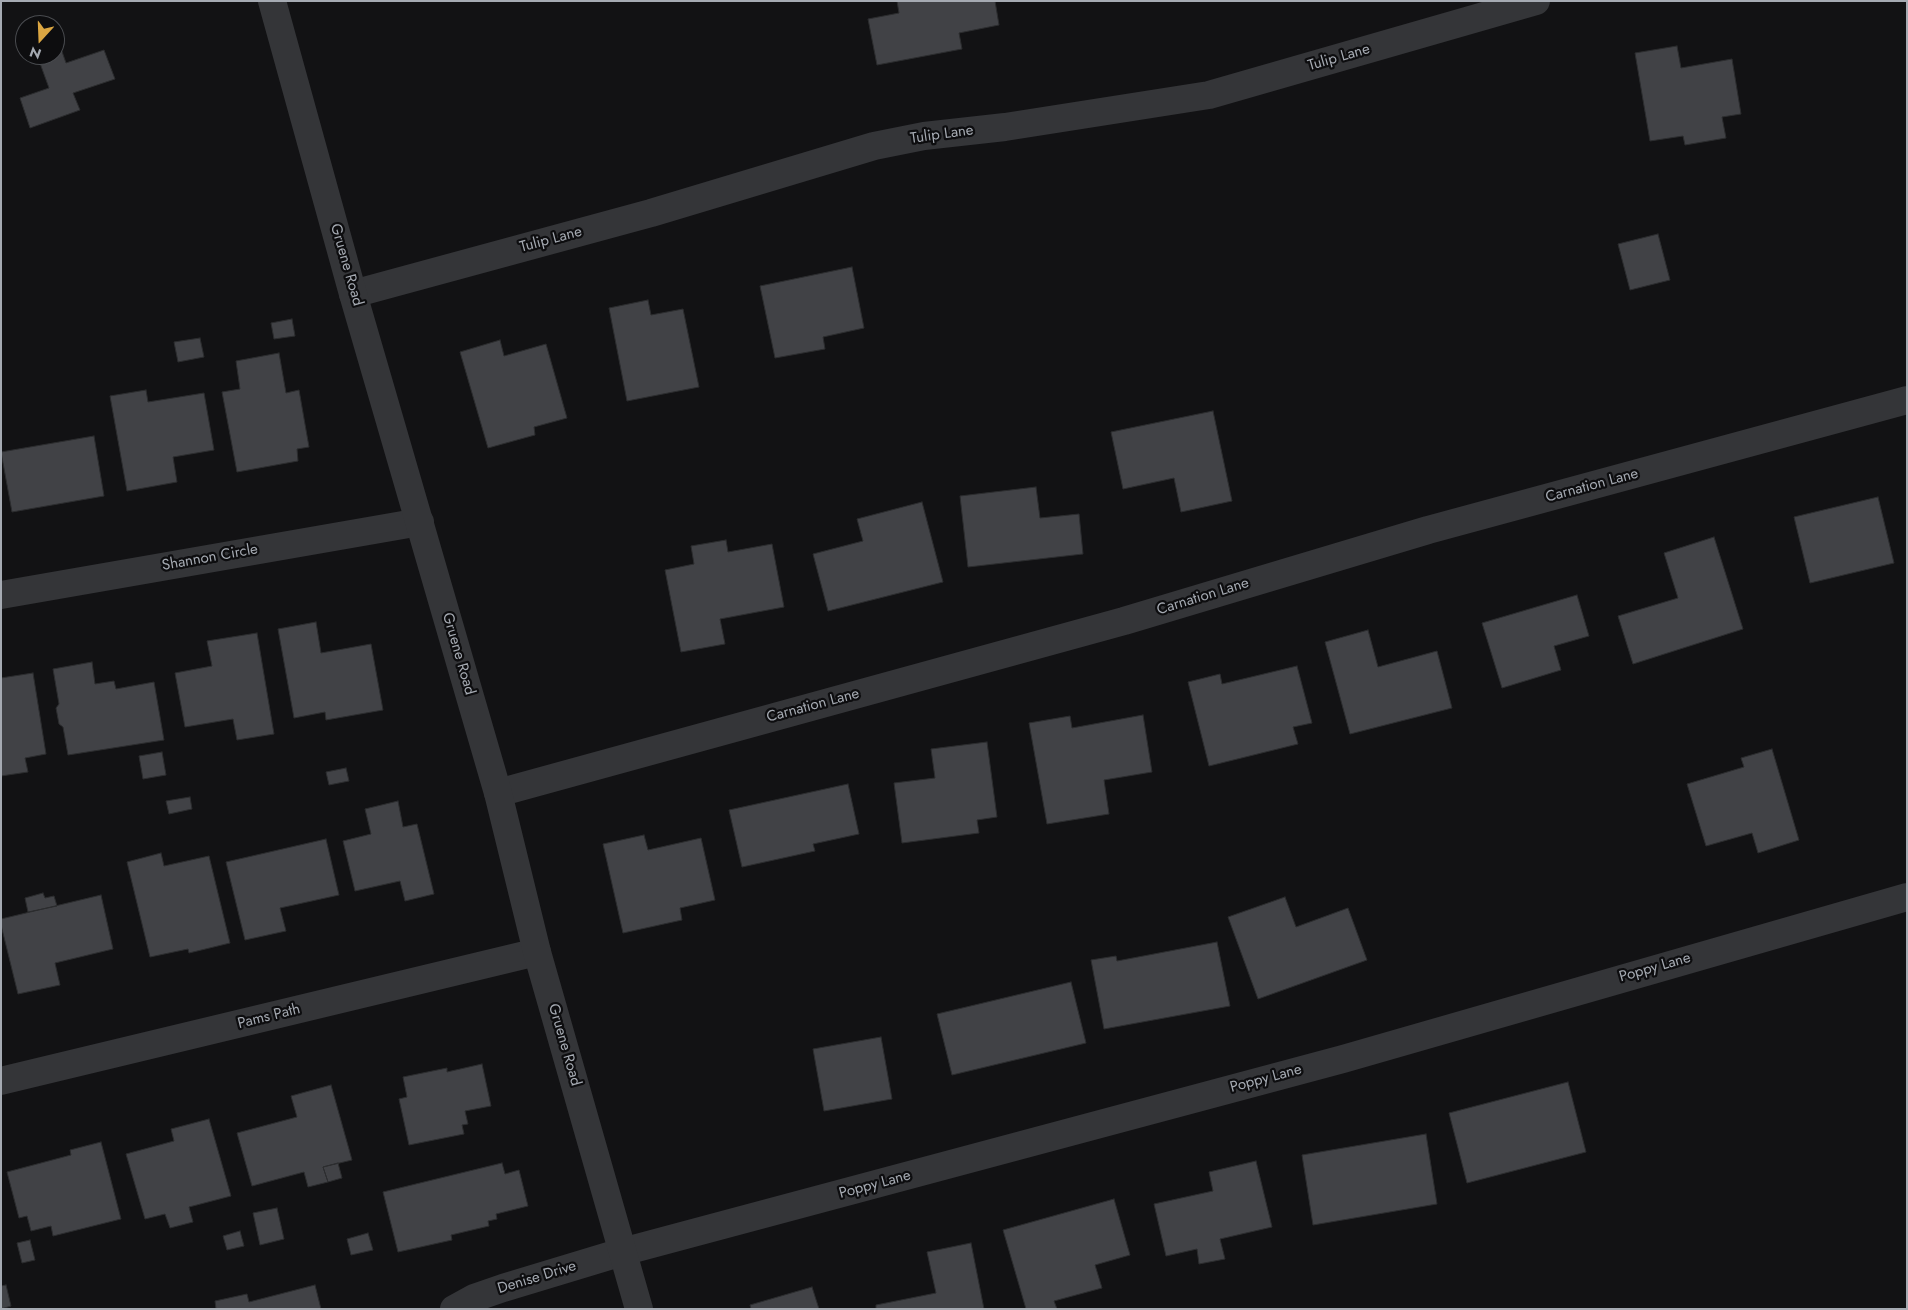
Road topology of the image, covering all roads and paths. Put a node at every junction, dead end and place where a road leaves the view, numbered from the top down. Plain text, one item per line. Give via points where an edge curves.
1 (272, 1) edge
2 (1536, 1) edge
3 (354, 294) junction
4 (1907, 400) edge
5 (420, 522) junction
6 (1, 595) edge
7 (498, 793) junction
8 (1907, 896) edge
9 (537, 952) junction
10 (1, 1081) edge
11 (622, 1252) junction
12 (454, 1309) edge
13 (639, 1309) edge

1 - 3 street, Gruene Road
2 - 3 street, Tulip Lane via 1209,95 874,146 651,213
3 - 5 street, Gruene Road
4 - 7 street, Carnation Lane via 1428,530 1124,621
5 - 6 street, Shannon Circle
5 - 7 street, Gruene Road
7 - 9 street, Gruene Road
8 - 11 street, Poppy Lane via 1343,1059
9 - 10 street, Pams Path
9 - 11 street, Gruene Road
11 - 12 street, Denise Drive via 503,1288
11 - 13 street, Gruene Road

